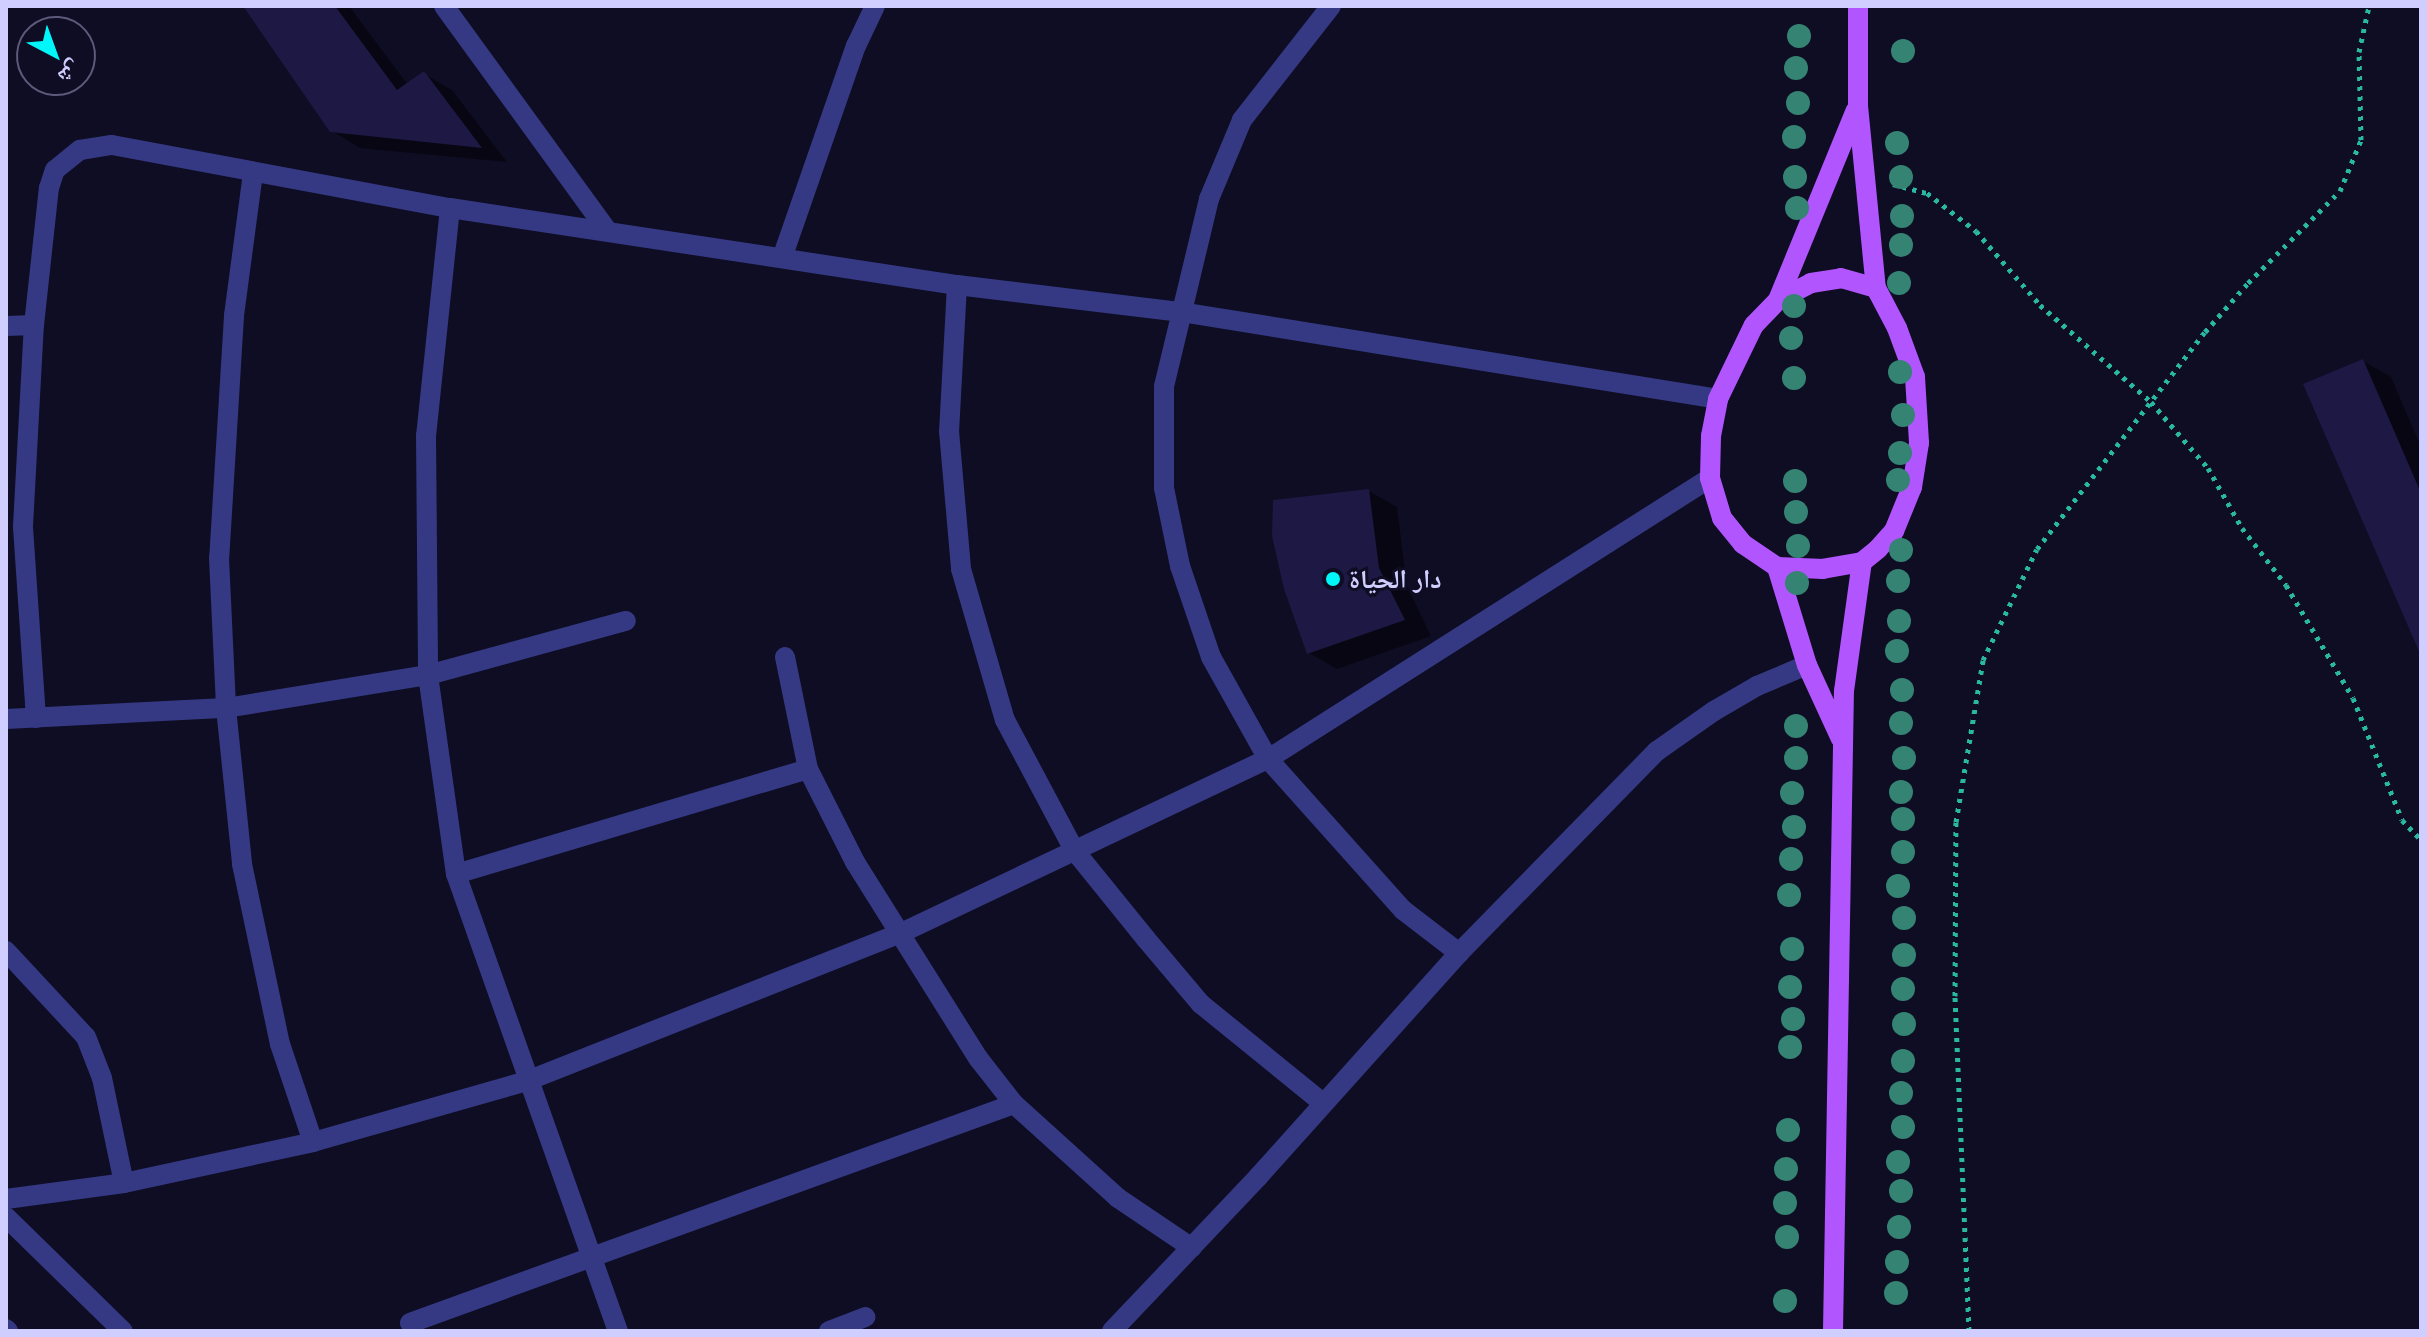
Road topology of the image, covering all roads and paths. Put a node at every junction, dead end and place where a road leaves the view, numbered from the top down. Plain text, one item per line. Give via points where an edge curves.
1 (444, 6) edge
2 (875, 6) edge
3 (1331, 6) edge
4 (1858, 6) edge
5 (2369, 6) edge
6 (1858, 106) junction
7 (253, 173) junction
8 (1865, 177) junction
9 (450, 208) junction
10 (608, 232) junction
11 (782, 258) junction
12 (957, 285) junction
13 (1876, 288) junction
14 (1778, 300) junction
15 (1181, 312) junction
16 (34, 325) junction
17 (6, 326) edge
18 (1718, 399) junction
19 (2151, 402) junction
20 (1710, 478) junction
21 (15, 525) edge
22 (1862, 562) junction
23 (1777, 567) junction
24 (626, 621) dead end
25 (785, 657) dead end
26 (1807, 665) junction
27 (428, 675) junction
28 (226, 708) junction
29 (36, 718) junction
30 (6, 719) edge
31 (1844, 745) junction
32 (1268, 759) junction
33 (808, 769) junction
34 (2421, 840) edge
35 (1074, 850) junction
36 (456, 874) junction
37 (899, 934) junction
38 (6, 951) edge
39 (1459, 953) junction
40 (527, 1081) junction
41 (1323, 1103) junction
42 (1014, 1104) junction
43 (313, 1142) junction
44 (124, 1183) junction
45 (6, 1199) edge
46 (6, 1217) edge
47 (1192, 1248) junction
48 (593, 1257) junction
49 (865, 1317) dead end
50 (410, 1323) dead end
51 (123, 1331) edge
52 (618, 1331) edge
53 (829, 1331) edge
54 (1112, 1331) edge
55 (1833, 1331) edge
56 (1969, 1331) edge

1 - 10 street
2 - 11 street
3 - 15 street via 1242,120 1209,199
4 - 6 main road
5 - 19 path via 2359,52 2361,140 2340,191 2248,283
6 - 8 main road
6 - 14 main road
7 - 9 street
7 - 16 street via 112,145 80,150 55,170 49,188
7 - 28 street via 234,316 219,558
8 - 13 main road
8 - 19 path via 1927,193 1976,231 2040,305
9 - 10 street
9 - 27 street via 426,435
10 - 11 street
11 - 12 street
12 - 15 street
12 - 35 street via 949,431 961,569 1005,720
13 - 14 main road via 1841,278 1811,283
13 - 22 main road via 1915,377 1919,443 1912,487 1894,531
14 - 18 main road via 1754,325
15 - 18 street
15 - 32 street via 1164,386 1164,488 1180,566 1211,657
16 - 17 street
16 - 21 street
18 - 20 main road
19 - 34 path via 2208,468 2242,528 2286,585 2353,698 2402,820
19 - 56 path via 2037,549 1983,660 1956,822 1955,996
20 - 23 main road via 1722,518 1743,544
20 - 32 street
21 - 29 street
22 - 23 main road via 1823,569
22 - 31 main road via 1844,691
23 - 26 main road
24 - 27 street
25 - 33 street
26 - 31 main road
26 - 39 street via 1757,686 1657,751
27 - 28 street
27 - 36 street
28 - 29 street
28 - 43 street via 242,864 280,1044
29 - 30 street
31 - 55 main road
32 - 35 street
32 - 39 street via 1403,910
33 - 36 street
33 - 37 street
35 - 37 street
35 - 41 street via 1201,1004
36 - 40 street
37 - 40 street
37 - 42 street via 978,1058
38 - 44 street via 86,1037 102,1078
39 - 41 street
40 - 43 street
40 - 48 street
41 - 47 street
42 - 47 street via 1118,1198
42 - 48 street
43 - 44 street
44 - 45 street
46 - 51 street
47 - 54 street
48 - 50 street
48 - 52 street
49 - 53 street

